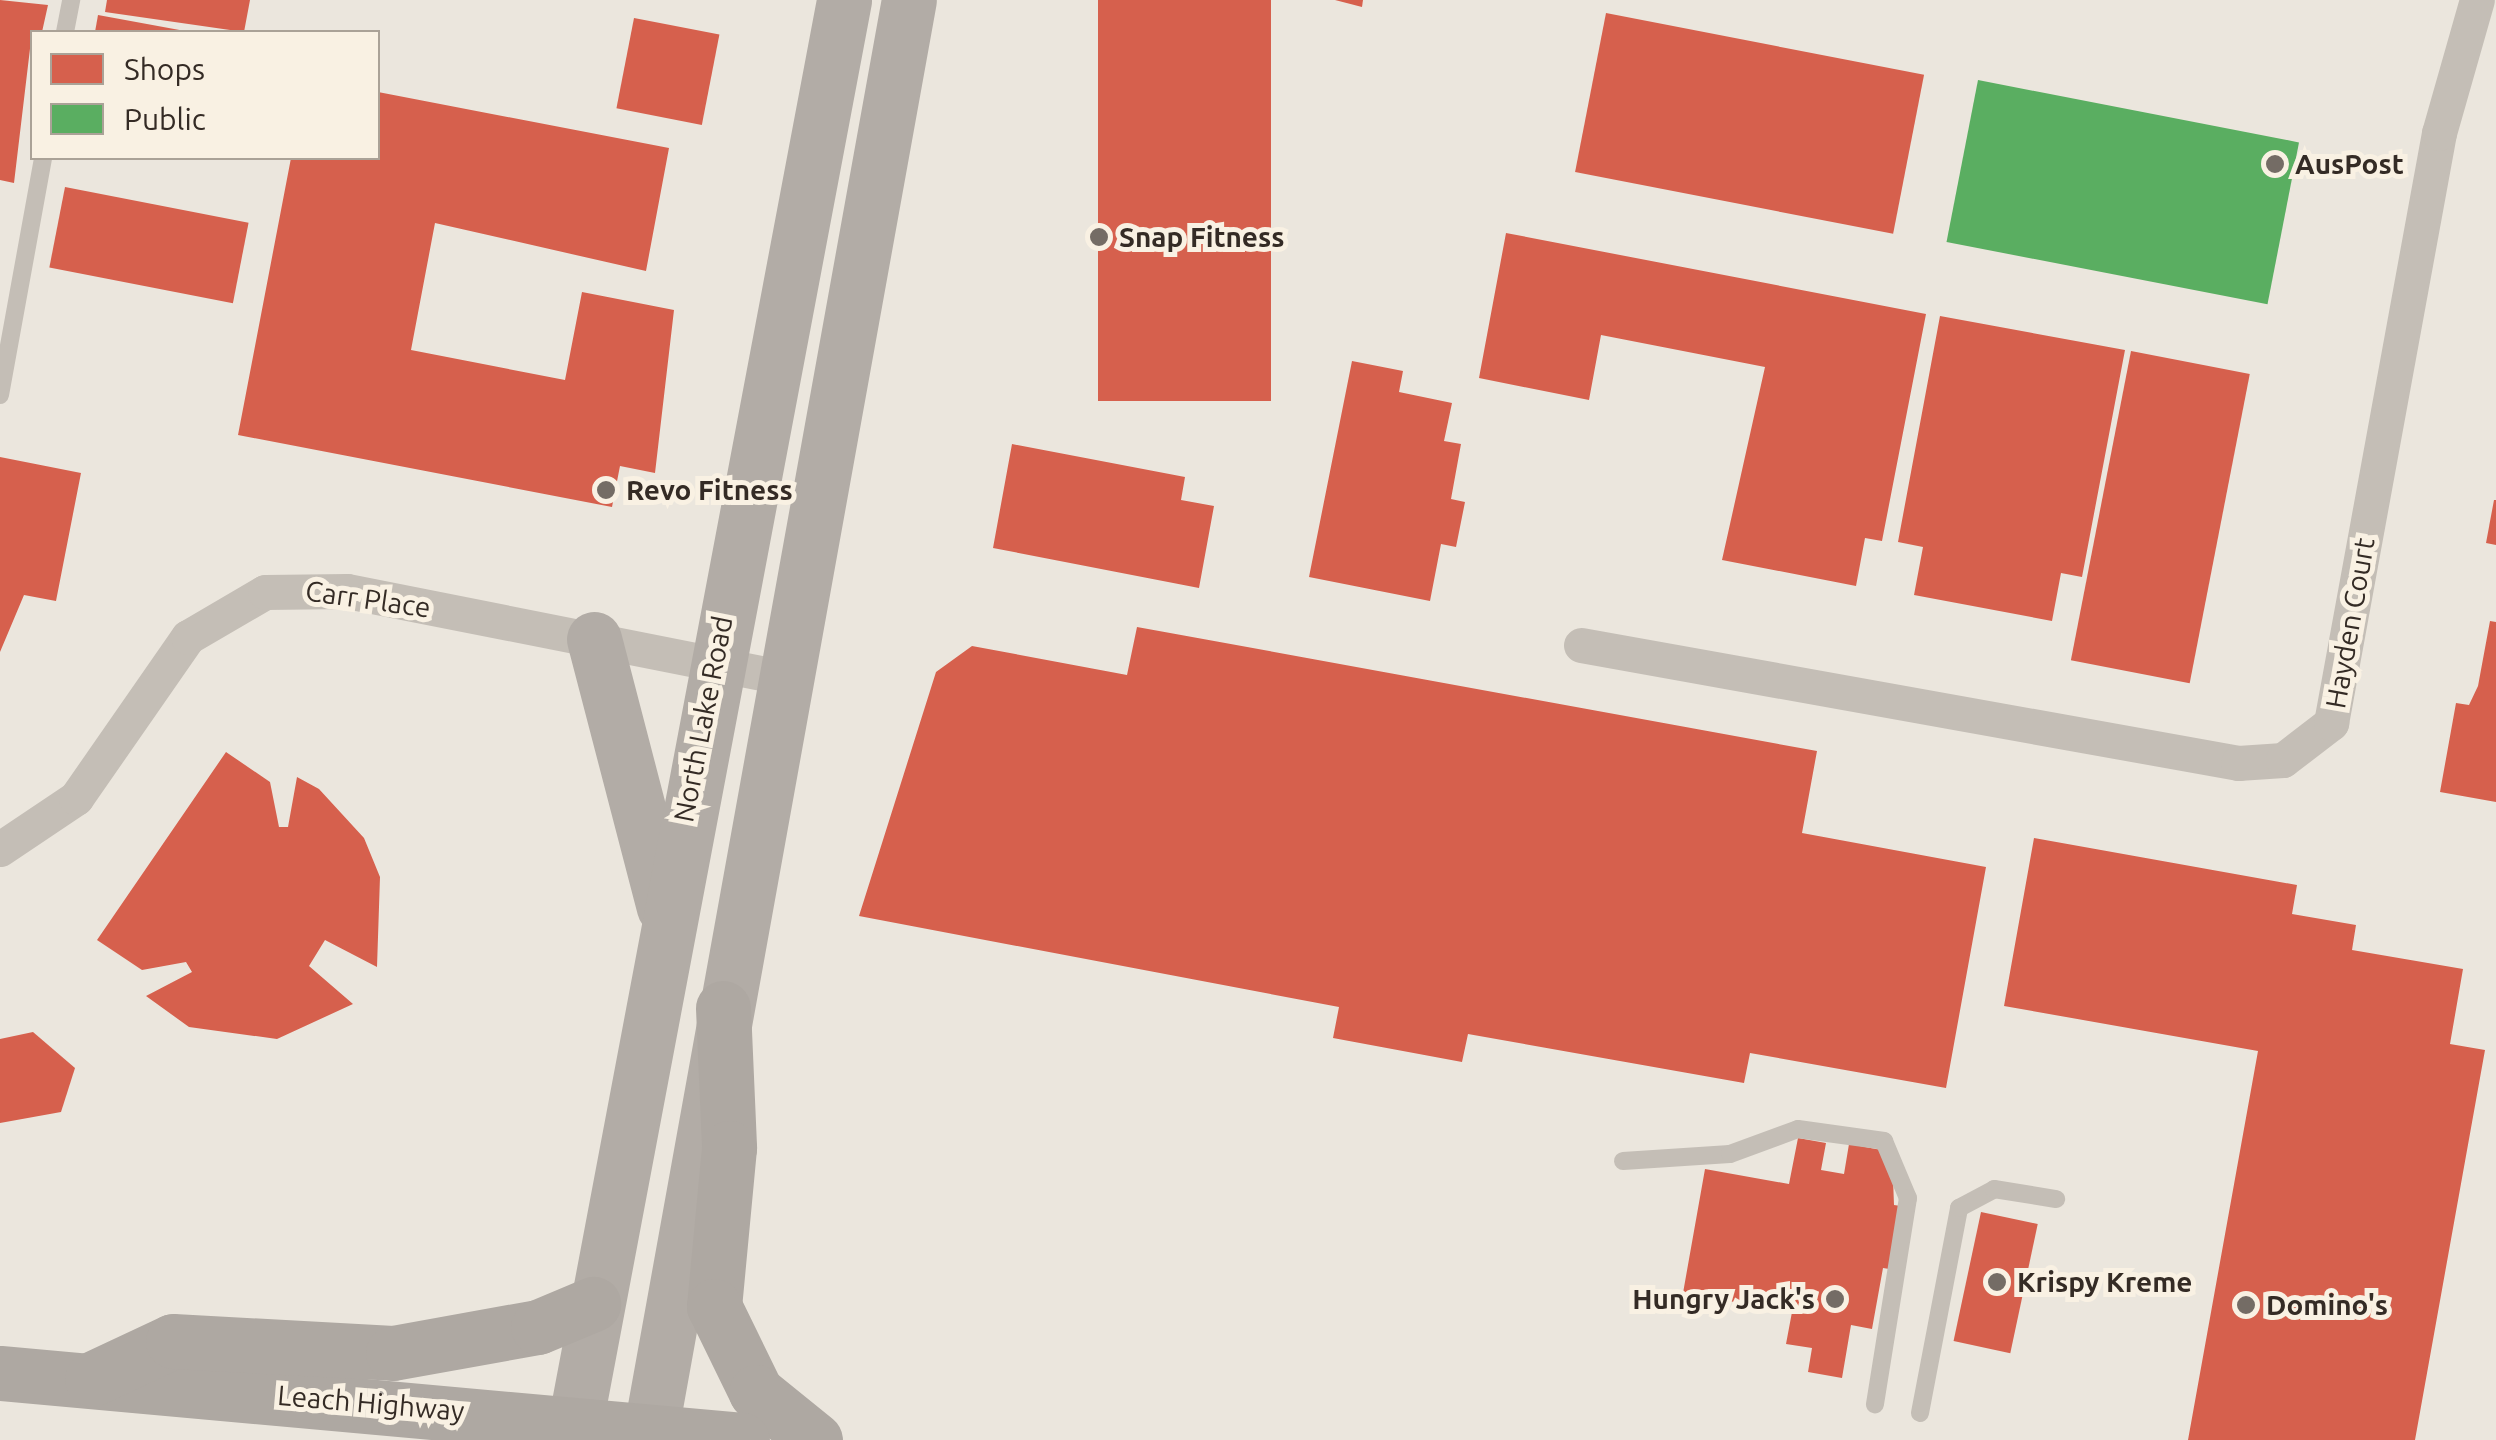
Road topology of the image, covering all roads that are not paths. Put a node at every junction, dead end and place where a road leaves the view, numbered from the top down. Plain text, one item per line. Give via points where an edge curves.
1 (71, 0) edge
2 (844, 0) edge
3 (908, 0) edge
4 (2477, 0) edge
5 (65, 30) edge
6 (43, 160) edge
7 (0, 395) edge
8 (594, 639) junction
9 (1581, 644) dead end
10 (714, 664) junction
11 (783, 677) junction
12 (0, 849) edge
13 (666, 915) junction
14 (723, 1008) junction
15 (1623, 1161) dead end
16 (2056, 1199) dead end
17 (593, 1304) junction
18 (0, 1373) edge
19 (90, 1380) junction
20 (1874, 1404) dead end
21 (1920, 1413) dead end
22 (574, 1430) edge
23 (650, 1434) edge
24 (742, 1440) edge
25 (815, 1440) edge

1 - 5 lane
2 - 10 main road, North Lake Road
3 - 11 main road
4 - 9 street, Hayden Court via 2439,132 2332,723 2283,760 2238,763
6 - 7 lane
8 - 10 street, Carr Place
8 - 12 street, Carr Place via 347,591 265,592 188,637 76,798
8 - 13 main road
10 - 11 street, Carr Place
10 - 13 main road, North Lake Road
11 - 14 main road
13 - 17 main road, North Lake Road
14 - 23 main road
14 - 25 highway via 729,1148 714,1306 756,1392
15 - 20 lane via 1730,1154 1798,1129 1884,1142 1908,1198
16 - 21 lane via 1994,1189 1959,1208
17 - 19 highway via 538,1327 392,1353 173,1341
17 - 22 main road, North Lake Road
18 - 19 highway, Leach Highway
19 - 22 highway, Leach Highway
22 - 23 highway, Leach Highway
23 - 24 highway, Leach Highway

